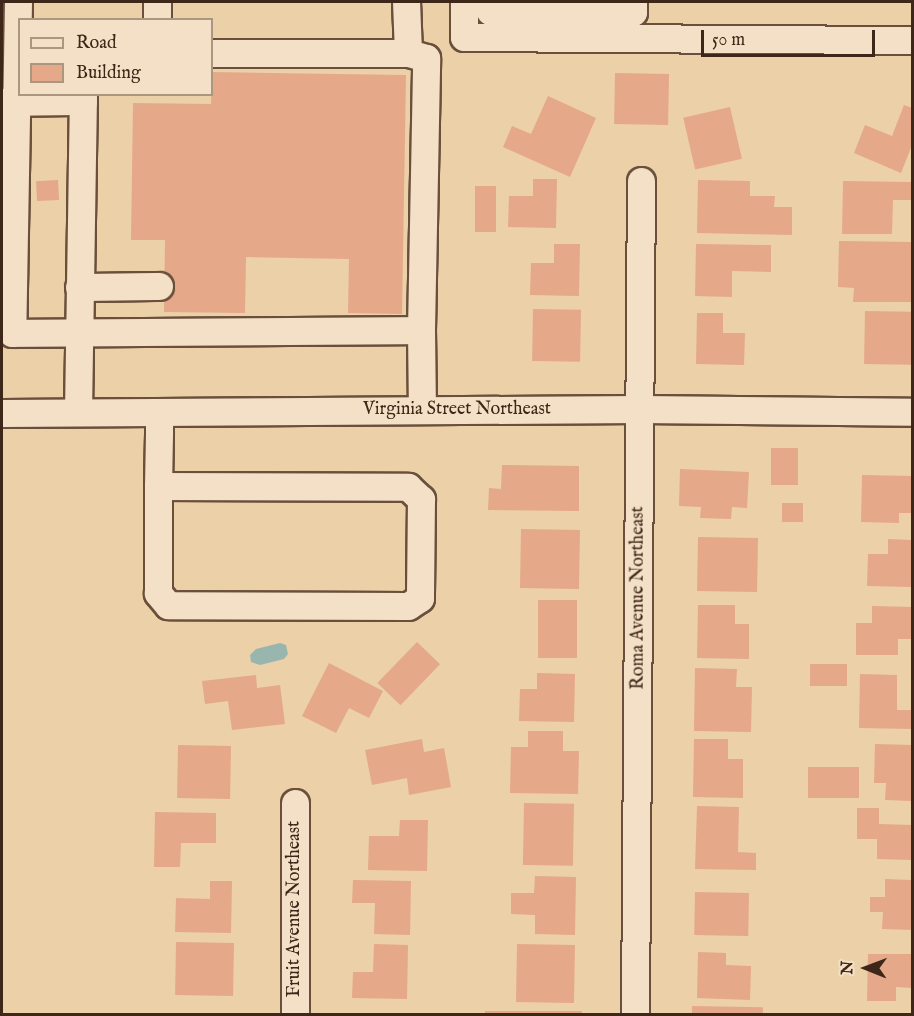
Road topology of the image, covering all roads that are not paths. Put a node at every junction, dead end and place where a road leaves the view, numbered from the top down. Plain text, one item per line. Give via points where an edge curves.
1 (18, 2) edge
2 (157, 2) edge
3 (406, 2) edge
4 (464, 2) edge
5 (490, 2) edge
6 (633, 2) edge
7 (552, 7) edge
8 (157, 18) edge
9 (912, 40) edge
10 (213, 53) edge
11 (408, 53) junction
12 (83, 98) edge
13 (8, 102) edge
14 (641, 181) dead end
15 (159, 286) dead end
16 (79, 287) junction
17 (421, 330) junction
18 (78, 332) junction
19 (640, 409) junction
20 (422, 410) junction
21 (78, 412) junction
22 (159, 412) junction
23 (912, 412) edge
24 (2, 413) edge
25 (158, 486) junction
26 (295, 803) dead end
27 (295, 1014) edge
28 (635, 1014) edge

1 - 13 street
2 - 8 street
3 - 11 street
4 - 9 street via 464,37
5 - 7 street via 490,11
6 - 7 street via 633,12
10 - 11 street
11 - 17 street via 426,58
12 - 13 street
12 - 16 street
13 - 18 street via 12,333
14 - 19 street, Roma Avenue Northeast
15 - 16 street
16 - 18 street
17 - 18 street
17 - 20 street
18 - 21 street
19 - 20 street, Virginia Street Northeast
19 - 23 street, Virginia Street Northeast
19 - 28 street, Roma Avenue Northeast
20 - 22 street, Virginia Street Northeast
21 - 22 street, Virginia Street Northeast
21 - 24 street, Virginia Street Northeast
22 - 25 street
25 - 25 street via 158,593 168,605 408,606 420,598 421,499 408,487
26 - 27 street, Fruit Avenue Northeast

